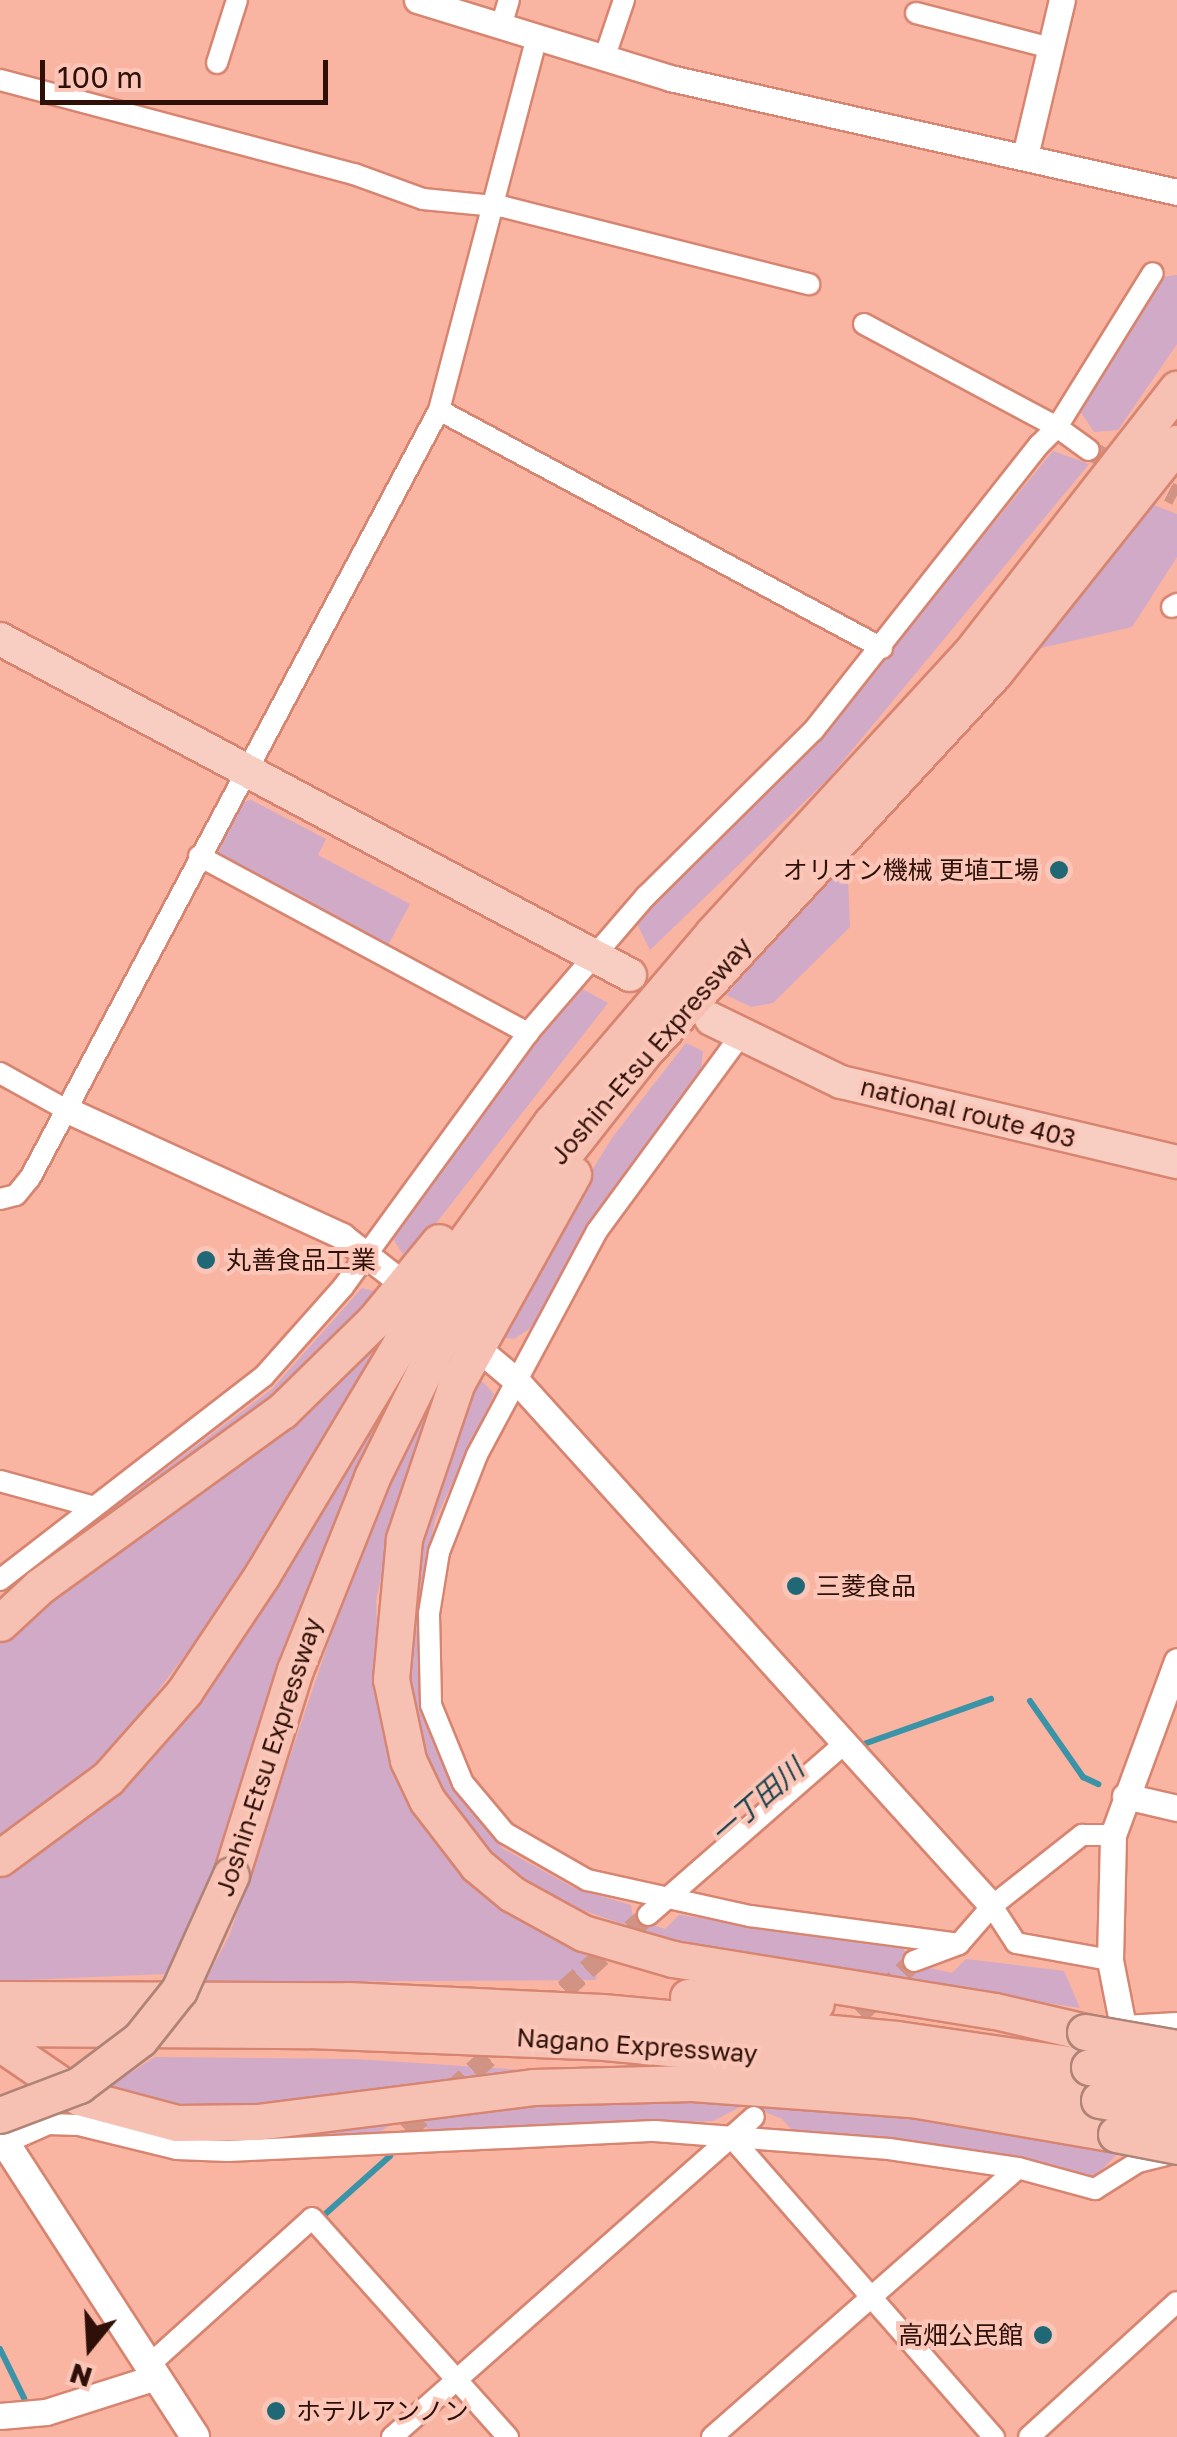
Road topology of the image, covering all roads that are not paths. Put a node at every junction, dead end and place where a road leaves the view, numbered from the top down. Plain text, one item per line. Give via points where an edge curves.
1 (237, 0) edge
2 (418, 0) edge
3 (509, 0) edge
4 (624, 0) edge
5 (1062, 0) edge
6 (916, 13) dead end
7 (501, 26) junction
8 (537, 37) junction
9 (1051, 48) junction
10 (604, 59) junction
11 (217, 63) dead end
12 (0, 80) edge
13 (1025, 156) junction
14 (1177, 192) edge
15 (490, 206) junction
16 (1153, 272) dead end
17 (809, 284) dead end
18 (864, 324) dead end
19 (1177, 389) edge
20 (439, 410) junction
21 (1056, 427) junction
22 (1177, 444) edge
23 (1088, 450) tunnel mouth
24 (0, 639) edge
25 (882, 648) junction
26 (0, 655) edge
27 (233, 762) junction
28 (199, 856) junction
29 (774, 910) junction
30 (713, 932) junction
31 (596, 956) junction
32 (630, 975) dead end
33 (711, 1019) dead end
34 (528, 1033) junction
35 (741, 1036) junction
36 (0, 1073) edge
37 (65, 1108) junction
38 (1177, 1162) edge
39 (0, 1199) edge
40 (364, 1253) junction
41 (392, 1275) dead end
42 (487, 1356) dead end
43 (517, 1381) junction
44 (0, 1481) edge
45 (91, 1506) junction
46 (0, 1580) edge
47 (0, 1623) edge
48 (1177, 1661) edge
49 (845, 1743) junction
50 (1125, 1796) junction
51 (1177, 1808) edge
52 (1113, 1835) junction
53 (0, 1858) edge
54 (667, 1898) junction
55 (992, 1906) junction
56 (648, 1915) tunnel mouth
57 (959, 1944) junction
58 (1110, 1960) junction
59 (914, 1961) tunnel mouth
60 (348, 2000) junction
61 (97, 2013) junction
62 (13, 2014) edge
63 (1177, 2023) edge
64 (1121, 2026) junction
65 (1085, 2032) junction
66 (0, 2042) edge
67 (1177, 2048) edge
68 (1177, 2083) edge
69 (1094, 2084) junction
70 (912, 2100) junction
71 (1177, 2114) edge
72 (754, 2117) dead end
73 (2, 2131) edge
74 (732, 2138) junction
75 (1173, 2156) edge
76 (1018, 2168) junction
77 (870, 2296) junction
78 (1177, 2302) edge
79 (152, 2371) junction
80 (459, 2380) junction
81 (0, 2416) edge
82 (194, 2437) edge
83 (392, 2437) edge
84 (508, 2437) edge
85 (712, 2437) edge
86 (994, 2437) edge
87 (1029, 2437) edge

1 - 11 street
2 - 7 street
3 - 7 street
4 - 10 street
5 - 9 street
6 - 9 street
7 - 8 street
8 - 10 street
8 - 15 street
9 - 13 street
10 - 13 street
12 - 15 street via 354,174 423,199
13 - 14 street
15 - 17 street
15 - 20 street via 490,230 455,334
16 - 21 street
18 - 21 street
19 - 30 highway, Joshin-Etsu Expressway via 969,655
20 - 25 street
20 - 27 street
21 - 23 street
21 - 25 street
22 - 29 highway, Joshin-Etsu Expressway via 983,686
24 - 27 highway
25 - 31 street via 763,786 646,896
26 - 27 highway via 161,741
27 - 28 street
27 - 31 highway
28 - 34 street
28 - 37 street
29 - 65 highway via 598,1136 517,1265 458,1382 417,1488 394,1588 397,1722 414,1774 451,1836 512,1894 583,1933 674,1959
29 - 73 highway, Joshin-Etsu Expressway, bridge via 589,1115 511,1222 444,1334 372,1477 319,1604 232,1874 179,1990 140,2038
30 - 47 highway via 632,1013 333,1364 225,1456 40,1586
30 - 53 highway, Joshin-Etsu Expressway via 563,1108 446,1268 184,1692 108,1778
31 - 32 highway
31 - 34 street
33 - 35 highway, national route 403
34 - 40 street
35 - 38 highway, national route 403 via 842,1082
35 - 43 street via 597,1231
36 - 37 street
37 - 39 street via 30,1178 16,1195
37 - 40 street via 324,1228
40 - 41 street
40 - 45 street via 264,1376
42 - 43 street
43 - 49 street
43 - 54 street via 477,1456 439,1552 429,1614 432,1704 463,1783 504,1833 587,1880
44 - 45 street
45 - 46 street
48 - 50 street
49 - 54 street
49 - 55 street
50 - 51 street
50 - 52 street
52 - 55 street via 1082,1836
52 - 58 street
54 - 56 street
54 - 57 street
55 - 57 street
55 - 58 street via 1016,1943
57 - 59 street
58 - 64 street
60 - 61 highway, Nagano Expressway
60 - 65 highway via 730,1998
60 - 69 highway, Nagano Expressway via 779,2026
61 - 62 highway
61 - 69 highway, Nagano Expressway via 623,2044
62 - 70 highway via 630,2060
63 - 64 street
64 - 75 street
65 - 67 highway, bridge
66 - 70 highway via 79,2097 177,2123 257,2122 460,2093 613,2083
68 - 69 highway, Nagano Expressway, bridge
69 - 71 highway, Nagano Expressway, bridge
70 - 75 highway, bridge via 1116,2134
72 - 74 street
73 - 74 street via 79,2125 176,2149 294,2150 402,2135 655,2132
73 - 79 main road
74 - 76 street via 889,2149
74 - 77 street
74 - 80 street
75 - 76 street via 1138,2162 1095,2188
76 - 77 street
77 - 85 street
77 - 86 street
78 - 87 street
79 - 80 street via 312,2218
79 - 81 street via 46,2412
79 - 82 main road
80 - 83 street
80 - 84 street

